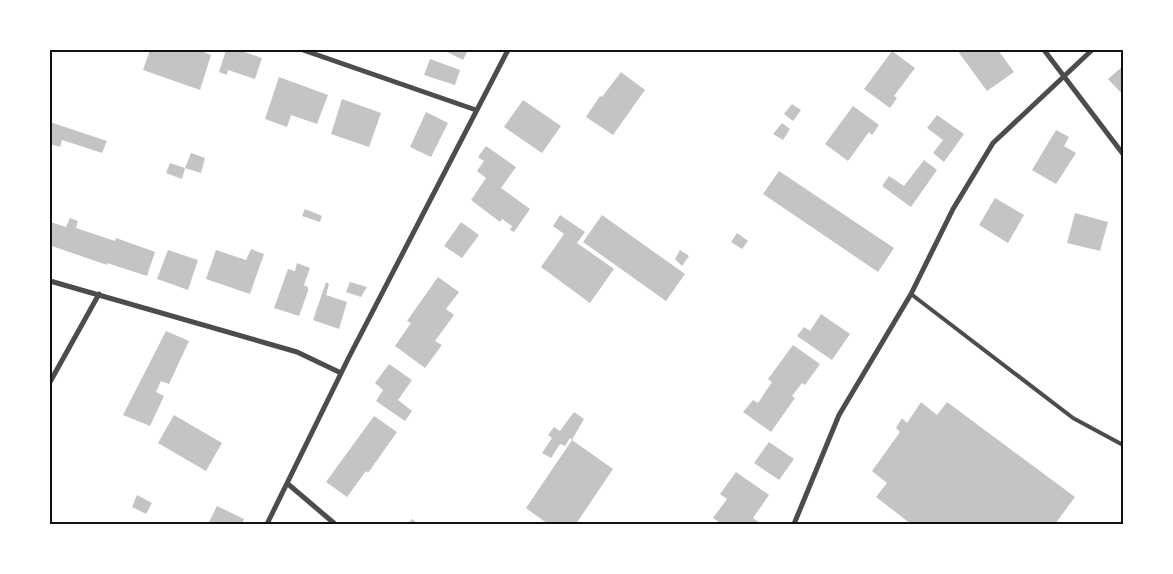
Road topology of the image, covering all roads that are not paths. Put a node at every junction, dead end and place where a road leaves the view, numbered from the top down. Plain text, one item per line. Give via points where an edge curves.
1 (303, 50) edge
2 (508, 50) edge
3 (1044, 50) edge
4 (1092, 50) edge
5 (1062, 76) junction
6 (476, 110) junction
7 (1123, 154) edge
8 (50, 281) edge
9 (99, 294) junction
10 (911, 294) junction
11 (341, 373) junction
12 (50, 382) edge
13 (1123, 445) edge
14 (288, 484) junction
15 (267, 524) edge
16 (335, 524) edge
17 (794, 524) edge

1 - 6 street
2 - 6 street
3 - 5 street
4 - 5 street
5 - 7 street
5 - 10 street via 992,143 953,209
6 - 11 street
8 - 9 street
9 - 11 street via 296,352
9 - 12 street
10 - 13 lane via 1073,418
10 - 17 street via 839,415
11 - 14 street
14 - 15 street
14 - 16 street

